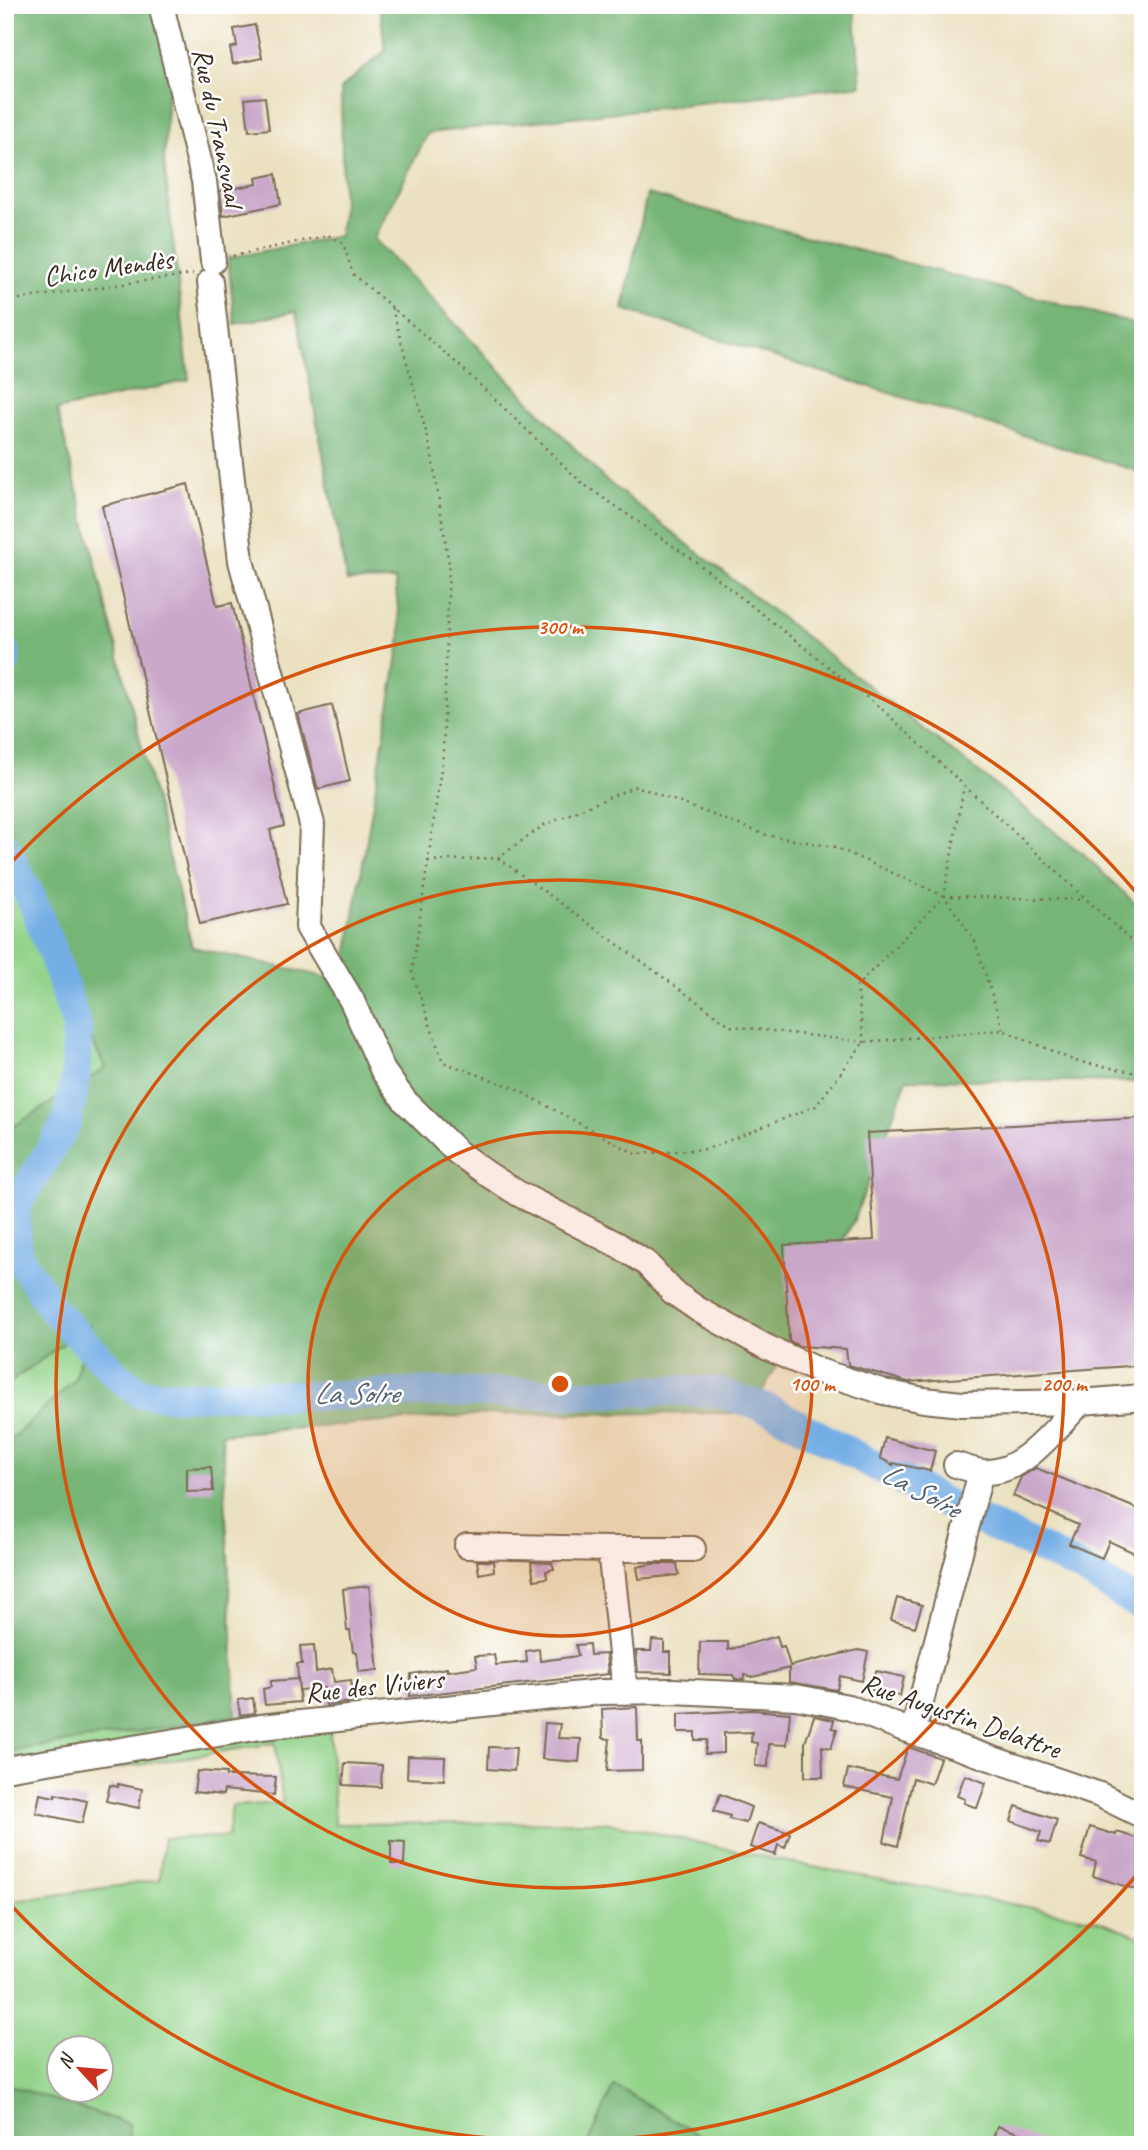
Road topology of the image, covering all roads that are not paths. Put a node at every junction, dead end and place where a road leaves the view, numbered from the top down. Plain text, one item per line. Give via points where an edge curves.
1 (161, 5) edge
2 (1143, 1397) edge
3 (1081, 1402) junction
4 (956, 1465) dead end
5 (981, 1472) junction
6 (467, 1546) dead end
7 (610, 1549) junction
8 (694, 1549) dead end
9 (625, 1692) junction
10 (753, 1695) joint
11 (913, 1732) junction
12 (5, 1769) edge
13 (1143, 1816) edge

1 - 3 street, Rue du Transvaal via 204,181 219,266 241,561 312,824 308,927 352,1001 383,1071 405,1101 457,1152 489,1175 618,1245 699,1310 794,1360 924,1401
2 - 3 street, Rue du Transvaal
3 - 5 street via 1037,1449 1006,1469
4 - 5 street
5 - 11 street
6 - 7 street
7 - 8 street
7 - 9 street
9 - 10 street, Rue des Viviers
9 - 12 street, Rue des Viviers via 261,1727
10 - 11 street, Rue Augustin Delattre via 818,1700
11 - 13 street, Rue Augustin Delattre via 1100,1795

